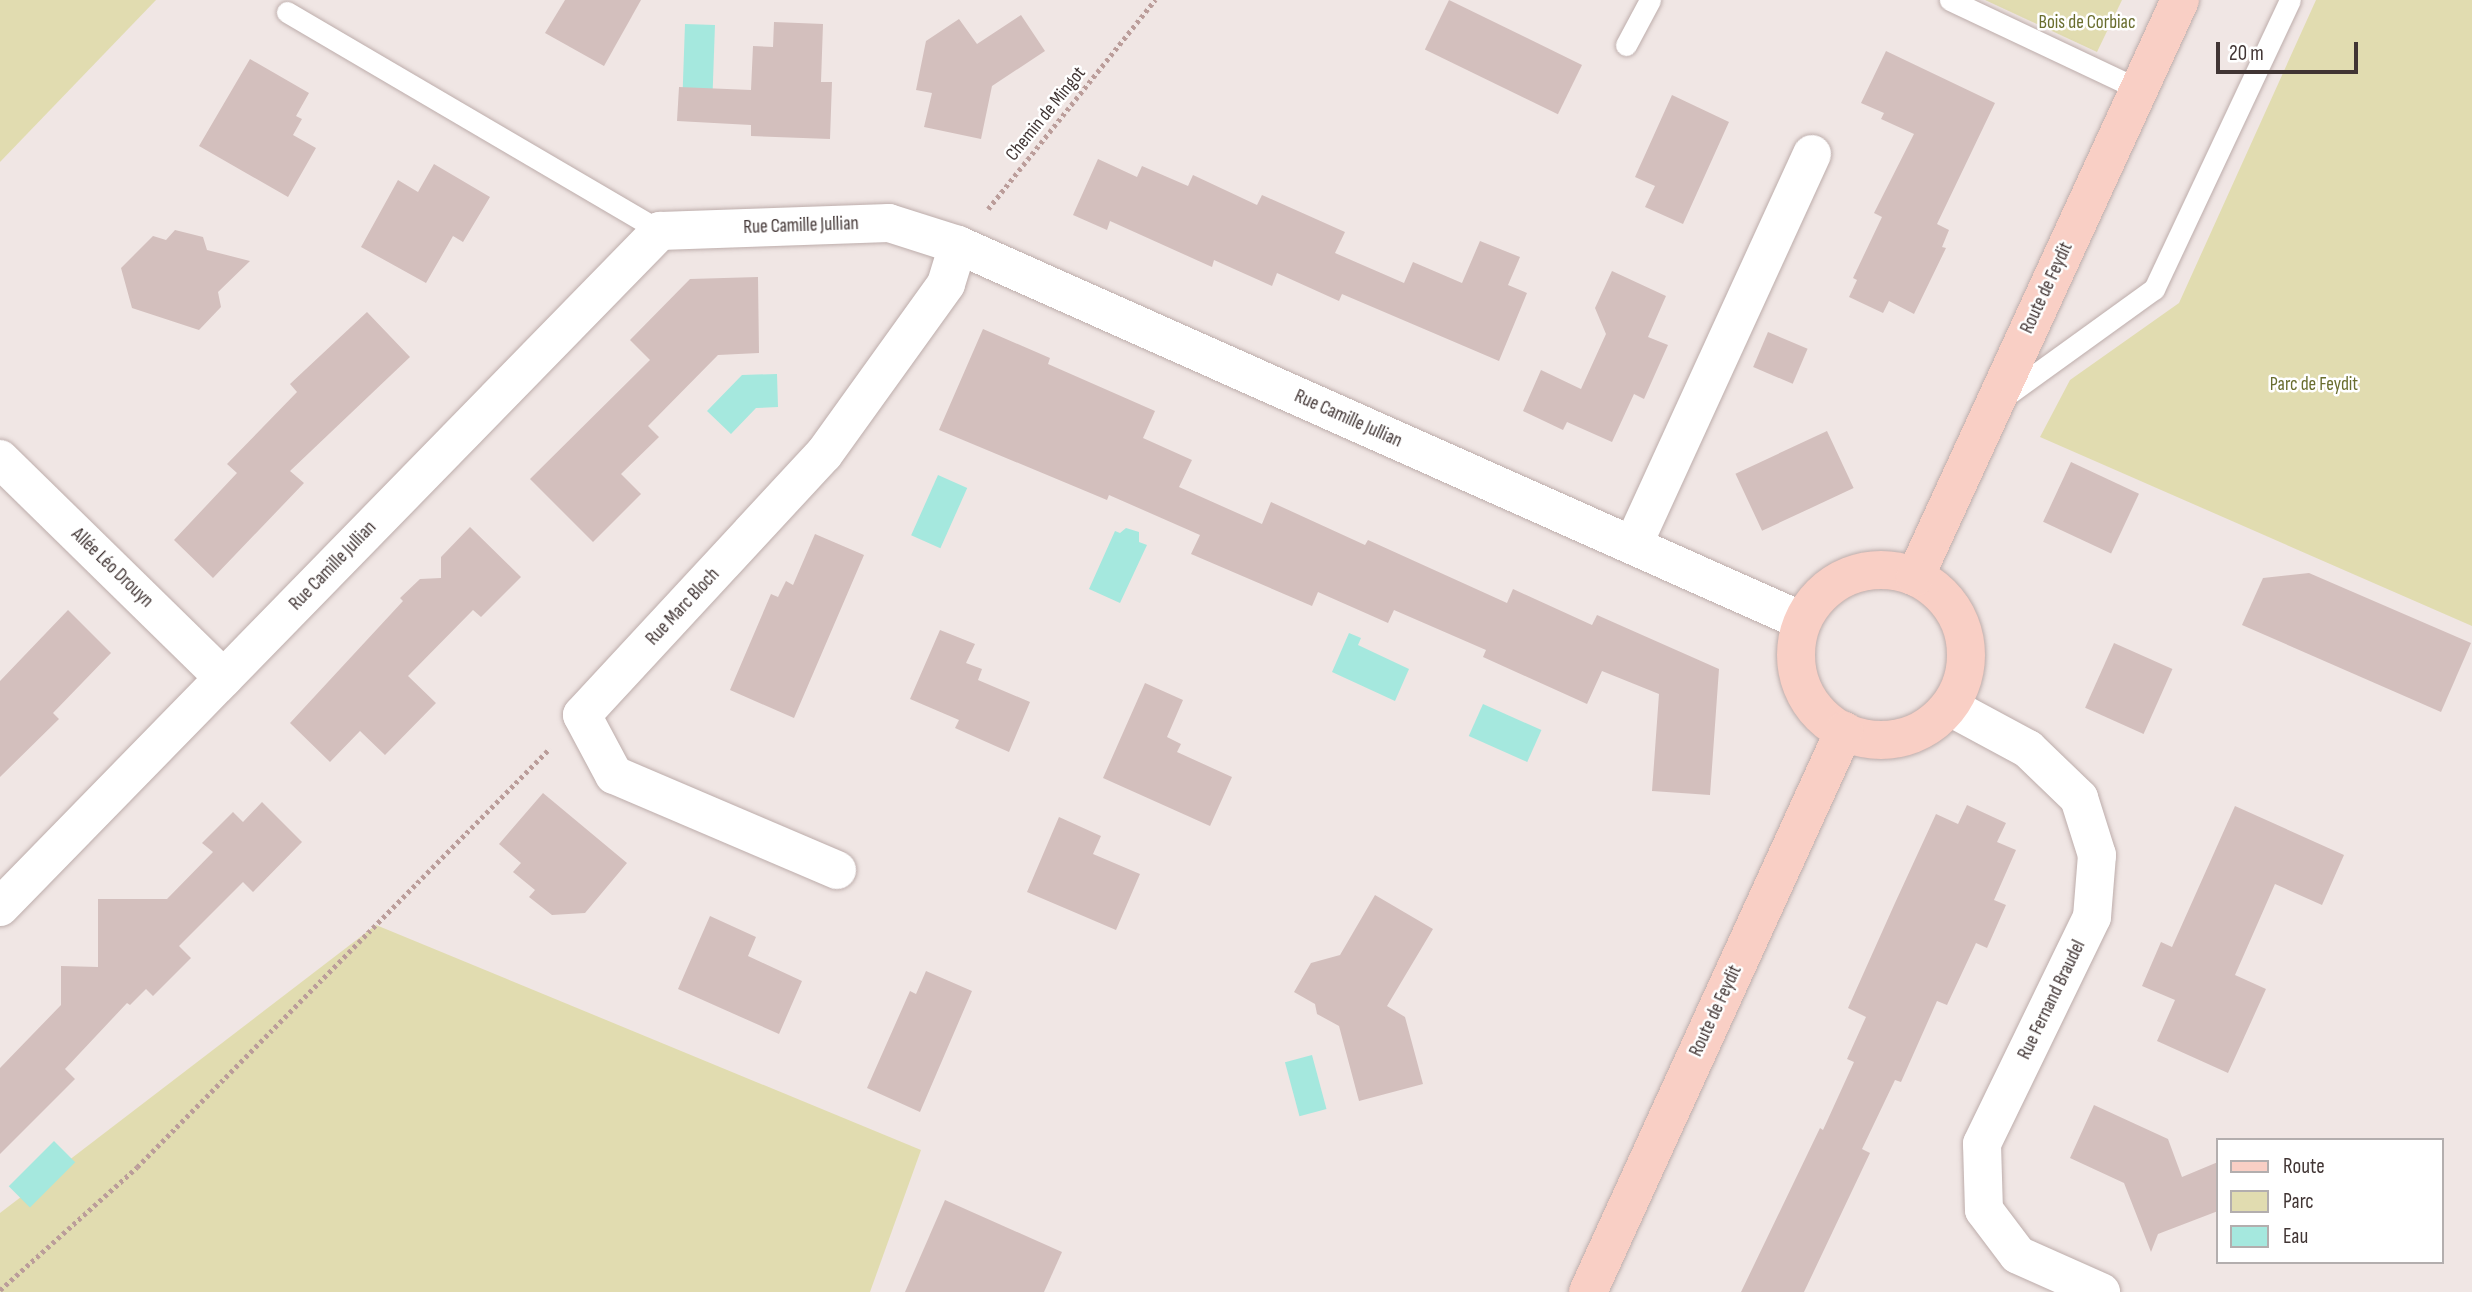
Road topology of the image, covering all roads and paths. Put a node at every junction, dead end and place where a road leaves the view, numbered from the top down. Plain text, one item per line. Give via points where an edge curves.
1 (1155, 0) edge
2 (1650, 0) edge
3 (1950, 0) edge
4 (2180, 0) edge
5 (2290, 0) edge
6 (287, 12) dead end
7 (1626, 45) dead end
8 (2138, 89) junction
9 (1812, 153) dead end
10 (660, 231) junction
11 (958, 245) junction
12 (1993, 405) junction
13 (0, 458) edge
14 (1633, 545) junction
15 (1915, 577) junction
16 (1802, 621) junction
17 (224, 678) junction
18 (1950, 706) junction
19 (582, 715) junction
20 (1844, 731) junction
21 (837, 870) dead end
22 (0, 907) edge
23 (0, 1290) edge
24 (1588, 1292) edge
25 (2101, 1292) edge

1 - 11 path, Chemin de Mingot
2 - 7 lane
3 - 8 lane
4 - 8 street, Route de Feydit
5 - 12 lane via 2154,289
6 - 10 lane
8 - 12 street, Route de Feydit
9 - 14 street
10 - 11 street, Rue Camille Jullian via 889,223
10 - 17 street, Rue Camille Jullian
11 - 14 street, Rue Camille Jullian
11 - 19 street, Rue Marc Bloch via 946,284 824,454
12 - 15 street, Route de Feydit
13 - 17 street, Allée Léo Drouyn
14 - 16 street, Rue Camille Jullian
15 - 16 street via 1893,570 1849,575 1813,602
15 - 18 street via 1940,592 1958,618 1967,647 1964,678
16 - 20 street via 1796,652 1801,683 1817,711
17 - 22 street, Rue Camille Jullian
18 - 20 street via 1928,727 1900,738 1870,740
18 - 25 street, Rue Fernand Braudel via 2028,749 2079,798 2098,855 2092,917 1982,1144 1984,1209 2018,1255
19 - 21 street via 614,775
19 - 23 path via 137,1167
20 - 24 street, Route de Feydit

